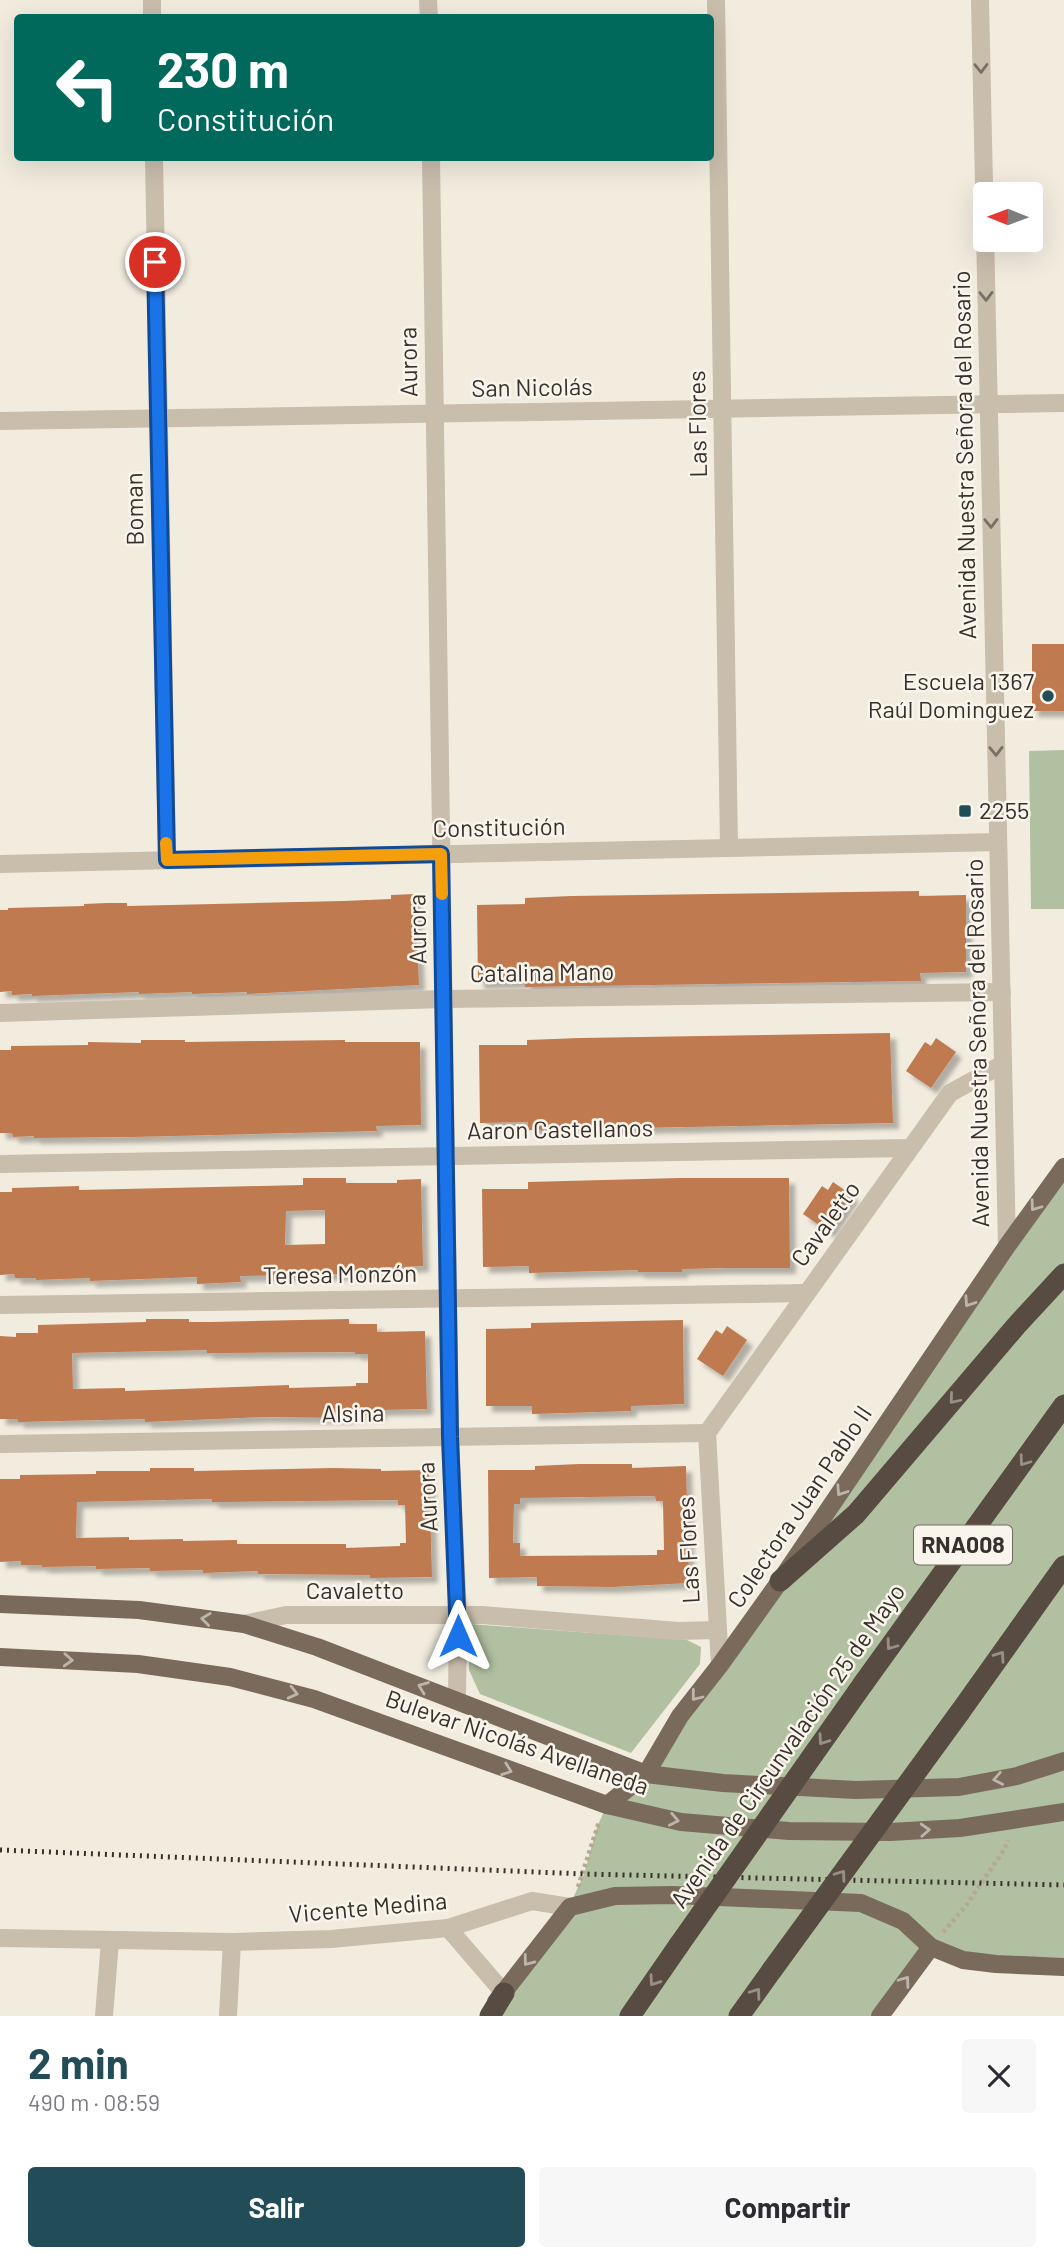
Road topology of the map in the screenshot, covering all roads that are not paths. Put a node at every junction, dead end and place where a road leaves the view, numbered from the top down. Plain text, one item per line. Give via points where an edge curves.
1 (716, 0) edge
2 (979, 0) edge
3 (154, 161) edge
4 (431, 161) edge
5 (1064, 403) edge
6 (988, 404) junction
7 (722, 409) junction
8 (435, 414) junction
9 (157, 419) junction
10 (0, 421) edge
11 (998, 842) junction
12 (729, 848) junction
13 (441, 854) junction
14 (167, 860) junction
15 (0, 864) edge
16 (1002, 992) junction
17 (443, 999) junction
18 (0, 1013) edge
19 (1003, 1064) junction
20 (910, 1148) junction
21 (446, 1156) junction
22 (0, 1164) edge
23 (1064, 1167) edge
24 (1007, 1246) junction
25 (1064, 1274) edge
26 (806, 1293) junction
27 (447, 1297) junction
28 (0, 1305) edge
29 (1064, 1405) edge
30 (707, 1433) junction
31 (450, 1437) junction
32 (0, 1444) edge
33 (1064, 1566) edge
34 (780, 1581) junction
35 (0, 1604) edge
36 (458, 1615) junction
37 (244, 1624) junction
38 (718, 1630) junction
39 (0, 1657) edge
40 (720, 1665) junction
41 (457, 1700) junction
42 (1064, 1761) edge
43 (646, 1774) junction
44 (607, 1805) junction
45 (1064, 1812) edge
46 (569, 1907) junction
47 (448, 1928) junction
48 (0, 1938) edge
49 (110, 1941) junction
50 (232, 1942) junction
51 (931, 1947) junction
52 (1064, 1967) edge
53 (504, 1993) junction
54 (104, 2016) edge
55 (228, 2016) edge
56 (488, 2016) edge
57 (630, 2016) edge
58 (739, 2016) edge
59 (880, 2016) edge

1 - 7 street, Las Flores
2 -> 6 street, Avenida Nuestra Señora del Rosario
3 - 9 street, Boman
4 - 8 street, Aurora
5 - 6 street, San Nicolás
6 - 7 street, San Nicolás
6 -> 11 street, Avenida Nuestra Señora del Rosario
7 - 8 street, San Nicolás
7 - 12 street, Las Flores
8 - 9 street, San Nicolás
8 - 13 street, Aurora
9 - 10 street, San Nicolás
9 - 14 street, Boman
11 - 12 street, Constitución
11 - 16 street, Avenida Nuestra Señora del Rosario
12 - 13 street, Constitución
13 - 14 street, Constitución
13 - 17 street, Aurora
14 - 15 street, Constitución
16 - 17 street, Catalina Mano
16 - 19 street, Avenida Nuestra Señora del Rosario
17 - 18 street, Catalina Mano
17 - 21 street, Aurora
19 - 20 street, Cavaletto via 950,1093
19 - 24 street, Avenida Nuestra Señora del Rosario
20 - 21 street, Aaron Castellanos
20 - 26 street, Cavaletto
21 - 22 street, Aaron Castellanos
21 - 27 street, Aurora
23 -> 24 main road, Colectora Juan Pablo II
24 -> 34 main road, Colectora Juan Pablo II
25 -> 34 highway via 856,1514
26 - 27 street, Teresa Monzón
26 - 30 street, Cavaletto
27 - 28 street, Teresa Monzón
27 - 31 street, Aurora
29 -> 57 highway, Avenida de Circunvalación 25 de Mayo / RNA008, bridge
30 - 31 street, Alsina
30 - 38 street, Las Flores
31 - 32 street, Alsina
31 - 36 street, Aurora
58 -> 33 highway, bridge
34 - 40 main road, Colectora Juan Pablo II
37 -> 35 main road, Bulevar Nicolás Avellaneda via 139,1610
36 - 37 street, Cavaletto via 286,1615
36 - 38 street, Cavaletto
36 - 41 street, Aurora
41 -> 37 main road, Bulevar Nicolás Avellaneda
38 - 40 street, Las Flores
39 -> 44 main road, Bulevar Nicolás Avellaneda via 138,1664 230,1677 314,1699
40 -> 43 main road, Colectora Juan Pablo II via 680,1716
41 - 43 main road, Bulevar Nicolás Avellaneda
42 -> 43 main road, Bulevar Nicolás Avellaneda via 959,1787 856,1790
43 - 44 main road, Colectora Juan Pablo II
44 -> 45 main road, Bulevar Nicolás Avellaneda via 681,1822 789,1831 960,1828
46 - 47 street, Vicente Medina via 532,1900
46 - 51 main road, Vicente Medina via 615,1896 673,1895 861,1902 903,1921
46 -> 53 main road
47 - 50 street, Vicente Medina
47 - 53 street
48 - 49 street, Vicente Medina
49 - 50 street, Vicente Medina
49 - 54 street
50 - 55 street
51 - 52 main road via 963,1960
59 -> 51 main road
53 - 56 highway

